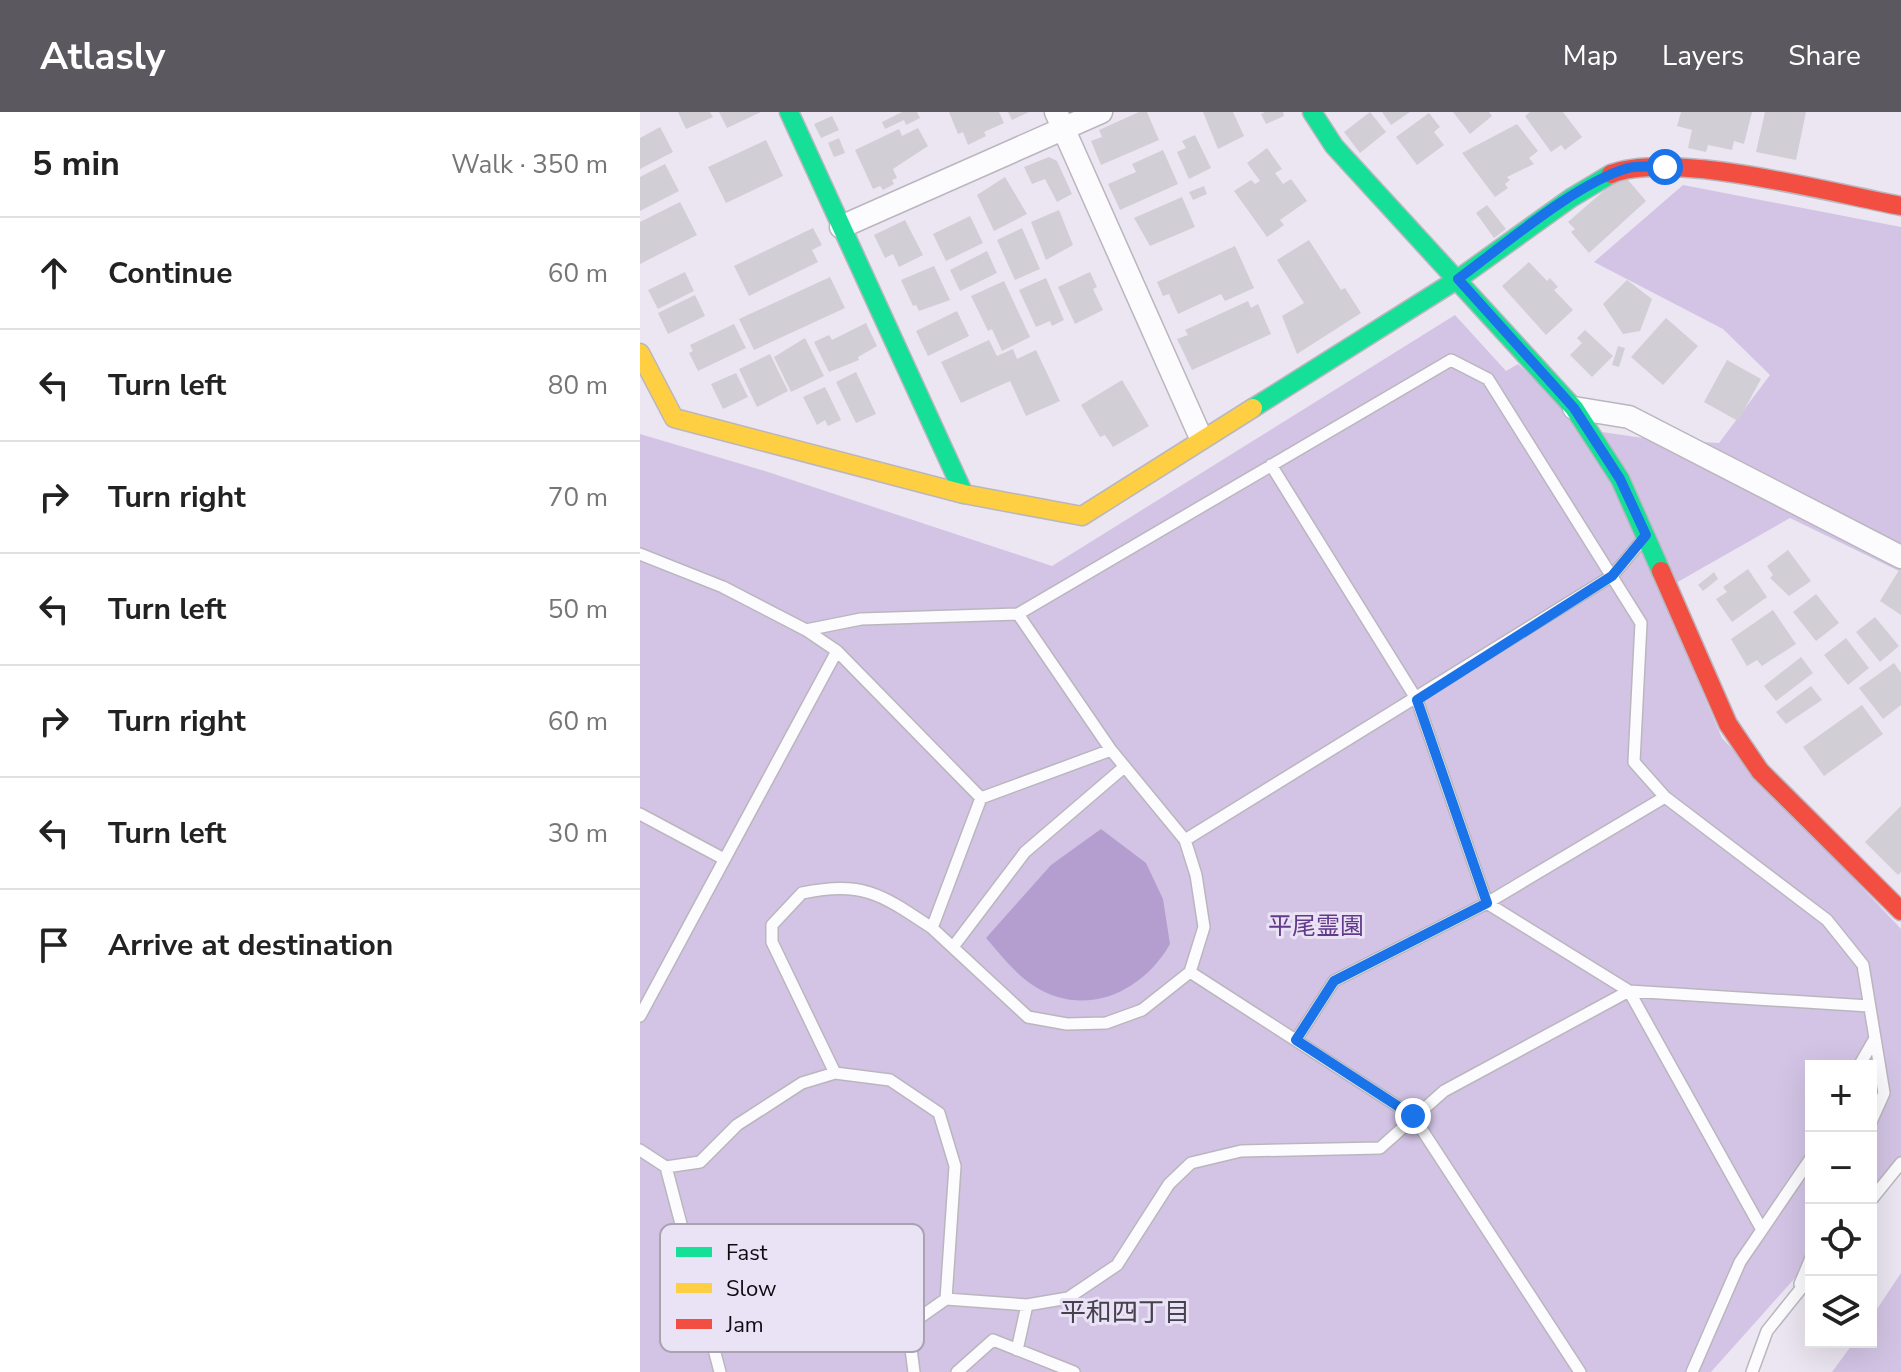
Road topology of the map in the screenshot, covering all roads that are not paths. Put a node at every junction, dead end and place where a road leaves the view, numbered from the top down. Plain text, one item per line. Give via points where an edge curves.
1 (789, 112) edge
2 (1101, 112) edge
3 (1312, 112) edge
4 (1059, 120) edge
5 (1900, 205) edge
6 (841, 227) junction
7 (1458, 279) junction
8 (640, 353) edge
9 (1574, 408) junction
10 (1201, 438) junction
11 (1271, 465) junction
12 (964, 494) junction
13 (1646, 535) junction
14 (640, 554) edge
15 (1901, 557) edge
16 (1612, 576) junction
17 (1018, 614) junction
18 (806, 630) junction
19 (837, 651) junction
20 (1417, 700) junction
21 (1111, 750) junction
22 (1123, 768) junction
23 (1665, 797) junction
24 (981, 798) junction
25 (640, 814) edge
26 (1185, 840) junction
27 (724, 859) junction
28 (1487, 903) junction
29 (1901, 911) edge
30 (932, 928) junction
31 (953, 947) junction
32 (1190, 972) junction
33 (1629, 991) junction
34 (1869, 1006) junction
35 (640, 1016) edge
36 (1875, 1039) junction
37 (1296, 1040) junction
38 (1863, 1060) edge
39 (835, 1073) junction
40 (1877, 1109) edge
41 (1413, 1116) junction
42 (640, 1150) edge
43 (1901, 1163) edge
44 (1805, 1166) edge
45 (666, 1167) junction
46 (1877, 1193) edge
47 (681, 1224) edge
48 (1761, 1228) junction
49 (1805, 1271) edge
50 (1805, 1283) edge
51 (1794, 1296) junction
52 (946, 1299) junction
53 (1027, 1305) junction
54 (924, 1315) edge
55 (1017, 1350) junction
56 (715, 1352) edge
57 (913, 1352) edge
58 (720, 1372) edge
59 (914, 1372) edge
60 (957, 1372) edge
61 (1074, 1372) edge
62 (1580, 1372) edge
63 (1692, 1372) edge
64 (1752, 1372) edge

1 - 6 street
2 - 4 street
3 - 7 street via 1334,146
4 - 6 street
4 - 10 street
5 - 7 street via 1713,170 1633,167 1571,198
6 - 12 street
7 - 9 street
7 - 10 street
8 - 12 street via 674,418
9 - 13 street via 1620,479
9 - 15 street via 1629,417
10 - 12 street via 1082,516
11 - 16 lane via 1451,360 1488,379
11 - 17 lane
11 - 20 lane
13 - 16 lane
13 - 29 street via 1728,724 1760,771
14 - 18 lane via 723,587
16 - 20 lane
16 - 23 lane via 1641,623 1634,762
17 - 18 lane via 861,619
17 - 21 lane
18 - 19 lane
19 - 24 lane
19 - 27 lane
20 - 26 lane
20 - 28 lane
21 - 22 lane
21 - 24 lane
22 - 26 lane
22 - 31 lane via 1025,852
23 - 28 lane
23 - 34 lane via 1827,920 1863,965
24 - 30 lane
25 - 27 lane
26 - 32 lane via 1204,927
27 - 35 lane
28 - 33 lane
28 - 37 lane via 1334,981
30 - 31 lane
30 - 39 lane via 861,888 802,893 772,925 772,942
31 - 32 lane via 1028,1017 1067,1024 1106,1023 1142,1010
32 - 37 lane
33 - 34 lane
33 - 41 lane via 1444,1091
33 - 48 lane
34 - 36 lane
36 - 38 lane
36 - 40 lane via 1884,1093
37 - 41 lane
39 - 45 lane via 802,1083 737,1125 700,1162
39 - 52 lane via 890,1080 939,1113 955,1166
41 - 53 lane via 1380,1148 1241,1151 1191,1163 1169,1184 1117,1265 1068,1298
41 - 62 lane
42 - 45 lane
43 - 46 lane
44 - 48 lane
45 - 47 lane
48 - 63 lane via 1740,1262
49 - 51 lane
50 - 51 lane
51 - 64 lane via 1767,1331
52 - 53 lane
52 - 54 lane
53 - 55 lane
55 - 60 lane via 993,1340
55 - 61 lane
56 - 58 lane
57 - 59 lane

